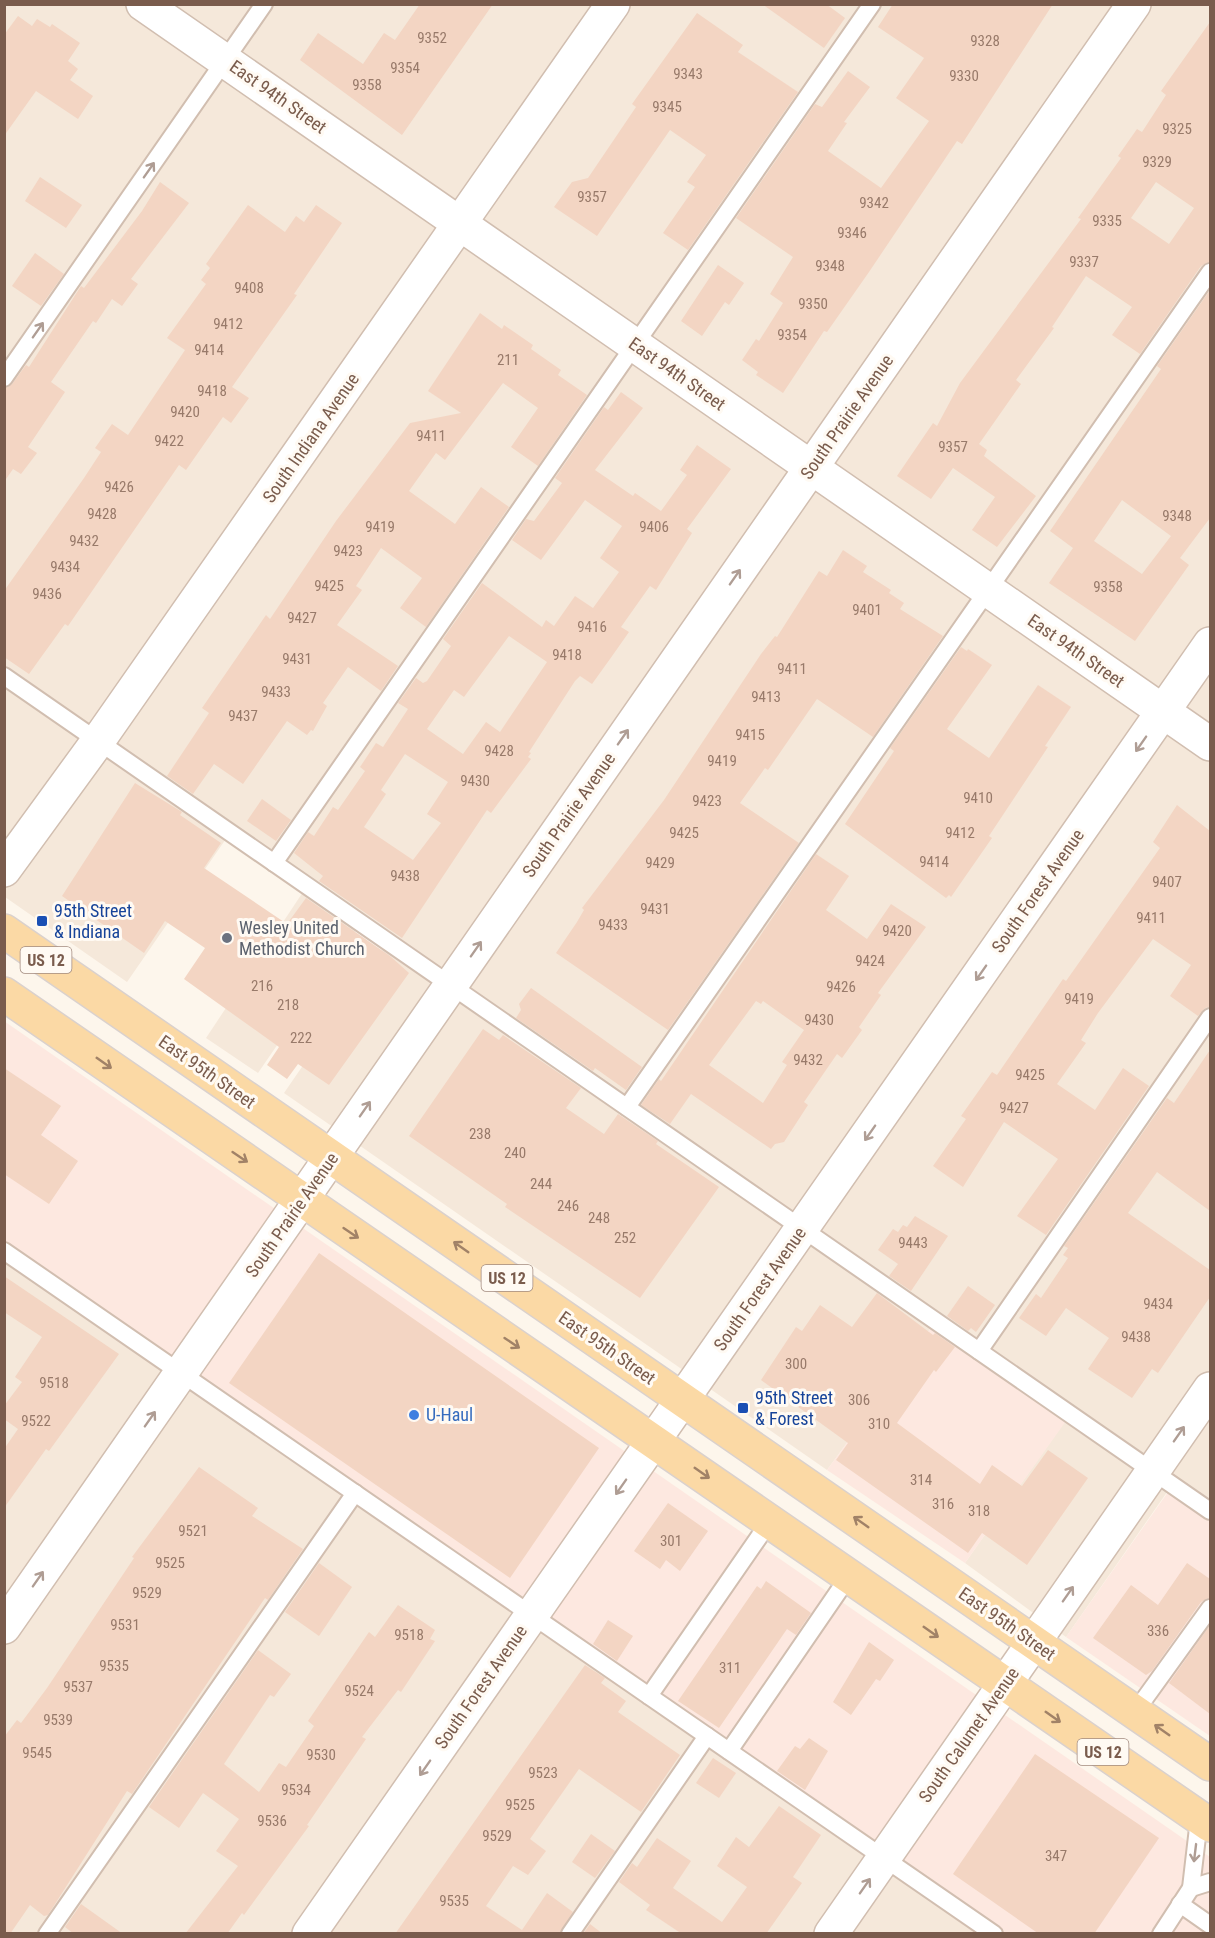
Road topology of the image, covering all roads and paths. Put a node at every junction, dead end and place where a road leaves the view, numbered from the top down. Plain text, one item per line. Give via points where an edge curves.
1 (143, 4) edge
2 (264, 4) edge
3 (614, 4) edge
4 (872, 4) edge
5 (1134, 4) edge
6 (225, 61) junction
7 (461, 224) junction
8 (1210, 272) edge
9 (635, 345) junction
10 (4, 378) edge
11 (811, 467) junction
12 (988, 590) junction
13 (1210, 644) edge
14 (4, 676) edge
15 (1163, 711) junction
16 (98, 741) junction
17 (1210, 744) edge
18 (274, 863) junction
19 (4, 870) edge
20 (4, 931) edge
21 (451, 985) junction
22 (4, 994) edge
23 (1210, 1017) edge
24 (627, 1107) junction
25 (332, 1157) junction
26 (302, 1200) junction
27 (803, 1229) junction
28 (4, 1251) edge
29 (979, 1351) junction
30 (182, 1373) junction
31 (1210, 1389) edge
32 (682, 1399) junction
33 (654, 1439) junction
34 (1153, 1472) junction
35 (355, 1493) junction
36 (1210, 1511) edge
37 (770, 1521) junction
38 (849, 1576) junction
39 (1210, 1608) edge
40 (532, 1615) junction
41 (4, 1627) edge
42 (1034, 1642) junction
43 (1006, 1684) junction
44 (649, 1696) junction
45 (1135, 1712) junction
46 (708, 1736) junction
47 (729, 1751) junction
48 (1210, 1764) edge
49 (1206, 1822) edge
50 (884, 1858) junction
51 (1210, 1882) edge
52 (1191, 1888) junction
53 (1180, 1904) junction
54 (1210, 1925) edge
55 (47, 1934) edge
56 (309, 1934) edge
57 (570, 1934) edge
58 (831, 1934) edge
59 (994, 1934) edge
60 (1161, 1934) edge

1 - 6 street, East 94th Street
2 - 6 lane
3 - 7 street, South Indiana Avenue
4 - 9 lane
5 - 11 street, South Prairie Avenue
6 - 7 street, East 94th Street
10 -> 6 lane
7 - 9 street, East 94th Street
7 - 16 street, South Indiana Avenue
8 - 12 lane
9 - 11 street, East 94th Street
9 - 18 lane
11 - 12 street, East 94th Street
21 -> 11 street, South Prairie Avenue
12 - 15 street, East 94th Street
12 - 24 lane
13 - 15 street, South Forest Avenue
14 - 16 lane
15 - 17 street, East 94th Street
15 -> 27 street, South Forest Avenue
16 - 18 lane
16 - 19 street, South Indiana Avenue
18 - 21 lane
20 - 25 main road, East 95th Street / US 12
21 - 24 lane
25 -> 21 street, South Prairie Avenue
22 -> 26 main road, US 12
23 - 29 lane
24 - 27 lane
25 - 26 street, South Prairie Avenue
32 -> 25 main road, East 95th Street / US 12
26 - 30 street, South Prairie Avenue
26 -> 33 main road, US 12
27 - 29 lane
27 - 32 street, South Forest Avenue
28 - 30 lane
29 - 34 lane
30 - 35 lane
41 -> 30 street, South Prairie Avenue
34 -> 31 street, South Calumet Avenue
32 - 33 street, South Forest Avenue
42 -> 32 main road, East 95th Street / US 12
33 -> 37 main road, US 12
33 -> 40 street, South Forest Avenue
34 - 36 lane
42 -> 34 street, South Calumet Avenue
35 - 40 lane
35 - 55 lane
37 - 38 main road, US 12
37 - 44 lane
38 -> 43 main road, US 12
38 - 47 lane
39 - 45 lane
40 - 44 lane
40 -> 56 street, South Forest Avenue
42 - 43 street, South Calumet Avenue
42 - 45 main road, East 95th Street / US 12
43 -> 49 main road, US 12
43 - 50 street, South Calumet Avenue
44 - 46 lane
48 -> 45 main road, East 95th Street / US 12
46 - 47 lane
46 - 57 lane
47 - 50 lane
49 -> 52 lane via 1198,1828
58 -> 50 street, South Calumet Avenue
50 - 59 lane
51 - 52 lane
52 - 53 lane
53 - 54 lane
53 - 60 lane

